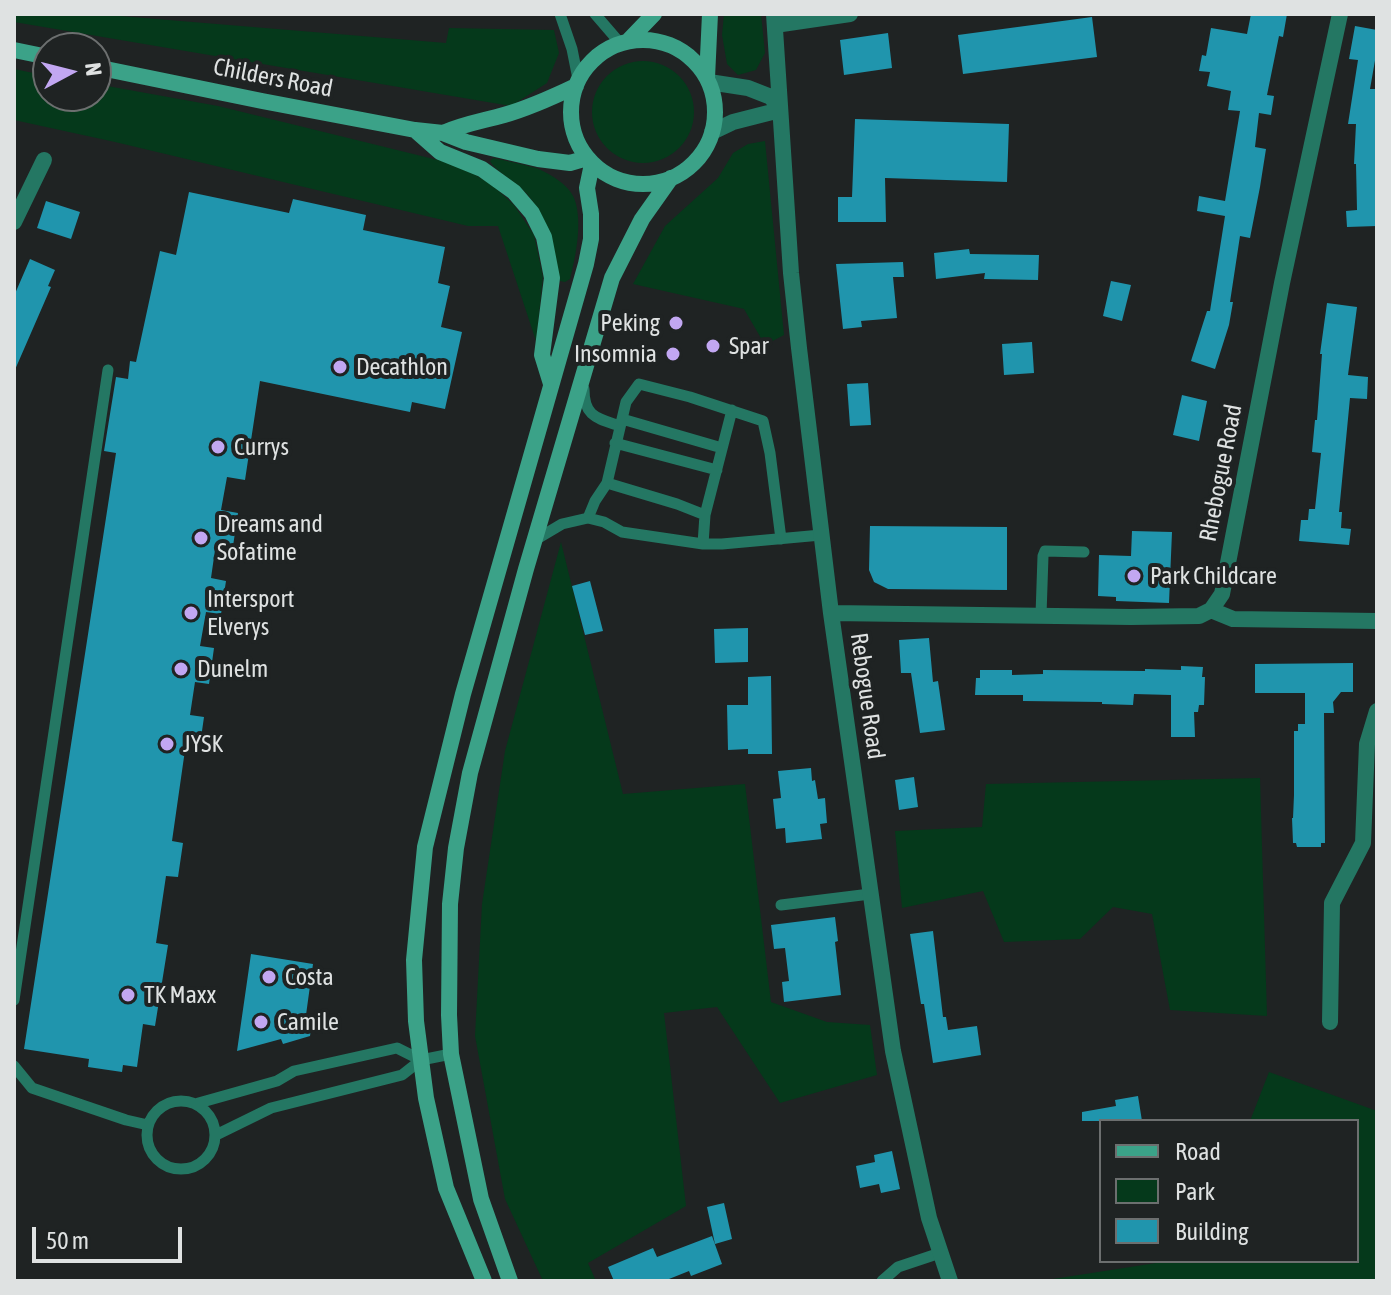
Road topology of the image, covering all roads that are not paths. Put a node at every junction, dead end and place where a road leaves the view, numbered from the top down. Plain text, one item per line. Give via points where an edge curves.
1 (560, 14) edge
2 (595, 14) edge
3 (654, 14) edge
4 (710, 14) edge
5 (850, 14) edge
6 (1340, 14) edge
7 (774, 19) edge
8 (624, 42) junction
9 (112, 70) edge
10 (708, 80) junction
11 (577, 82) junction
12 (780, 110) junction
13 (415, 130) junction
14 (712, 132) junction
15 (443, 133) junction
16 (44, 160) dead end
17 (590, 161) junction
18 (671, 178) junction
19 (14, 222) edge
20 (108, 370) dead end
21 (584, 373) junction
22 (552, 386) junction
23 (732, 410) junction
24 (621, 423) junction
25 (615, 443) junction
26 (722, 448) junction
27 (717, 470) junction
28 (607, 483) junction
29 (705, 515) junction
30 (588, 518) junction
31 (821, 535) junction
32 (781, 539) junction
33 (535, 540) junction
34 (703, 544) junction
35 (1084, 552) dead end
36 (1211, 610) junction
37 (831, 613) junction
38 (1041, 615) junction
39 (1377, 621) edge
40 (1377, 711) edge
41 (1371, 799) edge
42 (870, 894) junction
43 (781, 905) dead end
44 (14, 1000) edge
45 (1330, 1022) dead end
46 (451, 1054) junction
47 (421, 1060) junction
48 (14, 1066) edge
49 (195, 1104) junction
50 (148, 1125) junction
51 (216, 1135) junction
52 (940, 1253) junction
53 (484, 1281) edge
54 (510, 1281) edge
55 (882, 1281) edge
56 (950, 1281) edge

1 - 11 lane
2 - 8 lane
3 - 8 main road
4 - 10 main road
5 - 7 street
6 - 36 street, Rhebogue Road via 1222,594
7 - 12 street, Rebogue Road
8 - 10 main road via 665,43 696,63
8 - 11 main road via 603,52
9 - 13 main road, Childers Road
10 - 12 street via 771,97
10 - 14 main road via 715,107
11 - 15 main road, Childers Road via 551,98
11 - 17 main road via 571,111 575,136
12 - 14 street
12 - 31 street, Rebogue Road
13 - 15 main road, Childers Road
13 - 22 main road via 440,152 482,169 532,213 544,237 552,278 542,355
14 - 18 main road via 689,167
15 - 17 main road, Childers Road via 538,159
16 - 19 street
17 - 18 main road via 630,183
17 - 22 main road via 591,239
18 - 21 main road via 642,219 612,278
20 - 44 lane
21 - 24 lane via 584,402 593,417
21 - 33 main road
22 - 47 main road via 463,694 425,847 414,960
23 - 24 lane via 639,384 626,402
23 - 26 lane
23 - 32 lane via 763,421
24 - 25 lane
24 - 26 lane
25 - 27 lane
25 - 28 lane
26 - 27 lane
27 - 29 lane
28 - 29 lane
28 - 30 lane
29 - 34 lane
30 - 33 lane via 562,524
30 - 34 lane via 622,532
31 - 32 lane
31 - 37 street, Rebogue Road
32 - 34 lane
33 - 46 main road via 470,773 456,848 450,904
35 - 38 lane via 1045,551
36 - 38 street via 1199,616
36 - 39 street via 1233,619
37 - 38 street
37 - 42 street, Rebogue Road
40 - 41 street via 1367,744
41 - 45 street via 1363,843 1332,903
42 - 43 lane
42 - 52 street, Rebogue Road via 899,1080
46 - 47 lane
46 - 54 main road via 481,1199
47 - 49 lane via 397,1048 294,1071 277,1081
47 - 51 lane via 402,1075 271,1108
47 - 53 main road via 446,1188
48 - 50 lane via 32,1088
49 - 50 lane via 162,1106
49 - 51 lane via 212,1120
50 - 51 lane via 146,1140 152,1154 176,1170 204,1161
52 - 55 lane via 898,1267
52 - 56 street, Rebogue Road

